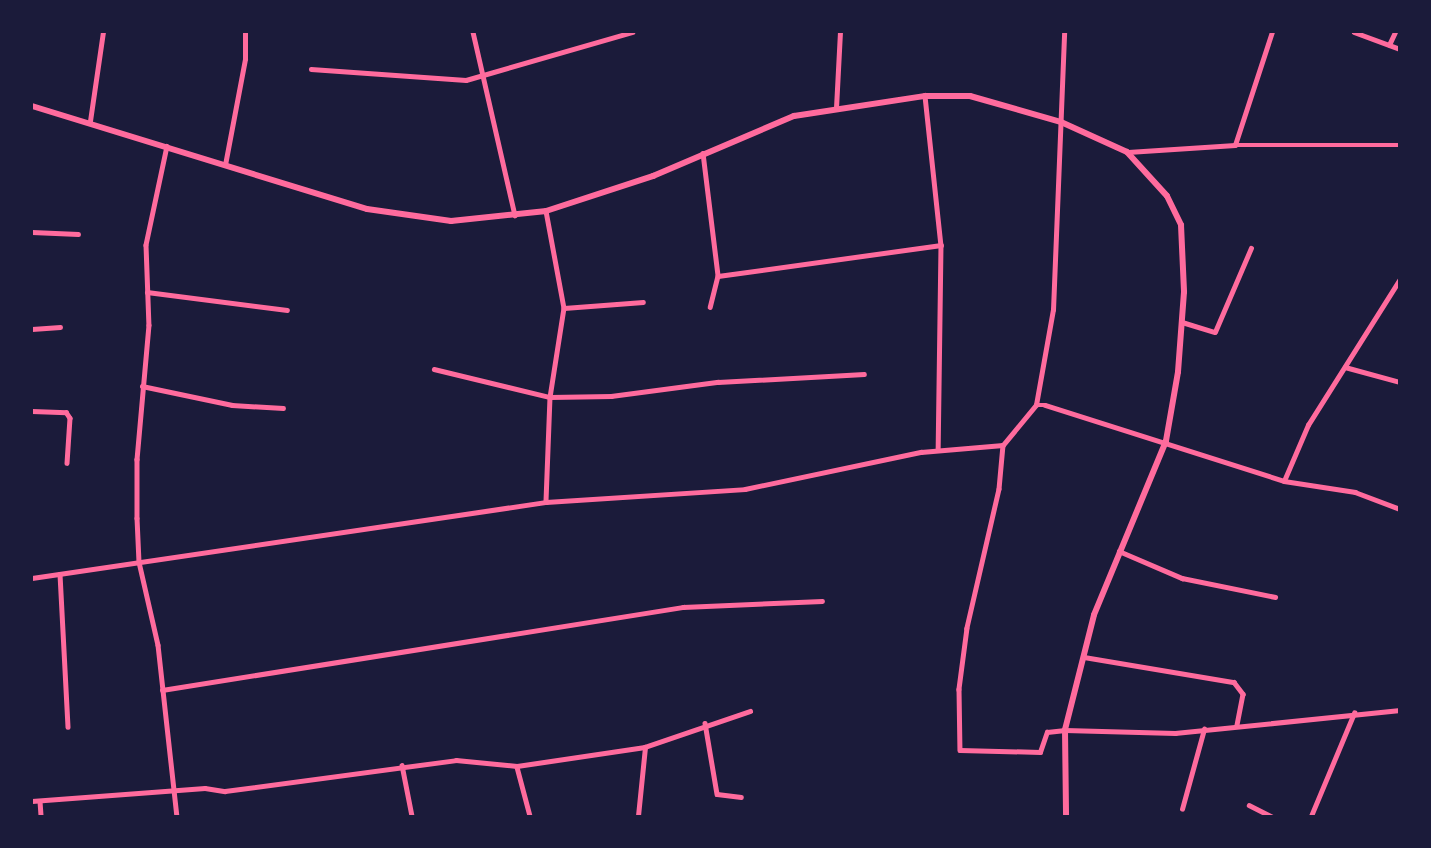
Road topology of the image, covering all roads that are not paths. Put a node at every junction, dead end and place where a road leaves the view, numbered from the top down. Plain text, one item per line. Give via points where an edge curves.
1 (103, 32) edge
2 (245, 32) edge
3 (473, 32) edge
4 (632, 32) edge
5 (840, 32) edge
6 (1063, 32) edge
7 (1272, 32) edge
8 (1354, 32) edge
9 (1395, 32) edge
10 (1389, 45) junction
11 (1399, 49) edge
12 (311, 69) dead end
13 (482, 75) junction
14 (925, 96) junction
15 (32, 106) edge
16 (836, 108) junction
17 (90, 121) junction
18 (1060, 122) junction
19 (167, 145) junction
20 (1235, 145) junction
21 (1399, 145) edge
22 (702, 152) junction
23 (1127, 152) junction
24 (225, 164) junction
25 (546, 211) junction
26 (515, 216) junction
27 (32, 232) edge
28 (78, 234) dead end
29 (941, 245) junction
30 (1251, 248) dead end
31 (718, 276) junction
32 (1399, 279) edge
33 (147, 292) junction
34 (643, 302) dead end
35 (710, 307) dead end
36 (564, 308) junction
37 (287, 310) dead end
38 (1181, 322) junction
39 (60, 327) dead end
40 (32, 329) edge
41 (1345, 367) junction
42 (434, 369) dead end
43 (864, 374) dead end
44 (1399, 382) edge
45 (142, 386) junction
46 (550, 397) junction
47 (1036, 405) junction
48 (283, 408) dead end
49 (32, 411) edge
50 (1166, 441) junction
51 (1003, 445) junction
52 (938, 450) junction
53 (67, 463) dead end
54 (1284, 481) junction
55 (546, 502) junction
56 (1399, 509) edge
57 (1118, 550) junction
58 (139, 562) junction
59 (60, 573) junction
60 (32, 578) edge
61 (1275, 597) dead end
62 (822, 601) dead end
63 (1084, 657) junction
64 (162, 690) junction
65 (750, 710) dead end
66 (1399, 710) edge
67 (1354, 713) junction
68 (705, 723) junction
69 (1237, 725) junction
70 (68, 727) dead end
71 (1204, 729) junction
72 (1065, 730) junction
73 (645, 747) junction
74 (402, 765) junction
75 (517, 766) junction
76 (175, 793) junction
77 (741, 797) dead end
78 (40, 801) junction
79 (32, 802) edge
80 (1248, 805) dead end
81 (1182, 809) dead end
82 (41, 817) edge
83 (177, 817) edge
84 (412, 817) edge
85 (530, 817) edge
86 (638, 817) edge
87 (1066, 817) edge
88 (1271, 817) edge
89 (1311, 817) edge

1 - 17 street
2 - 24 street via 245,59
3 - 13 street
4 - 13 street
5 - 16 street
6 - 18 street
7 - 20 street
8 - 10 street
9 - 10 street
10 - 11 street
12 - 13 street via 457,80
13 - 26 street
14 - 16 main road
14 - 18 main road via 962,94
14 - 29 street
15 - 17 main road
16 - 22 main road via 794,116
17 - 19 main road
18 - 23 main road
18 - 47 street via 1053,310
19 - 24 main road
19 - 33 street via 146,245
20 - 21 street
20 - 23 street
22 - 25 main road via 653,176
22 - 31 street
23 - 38 main road via 1167,196 1181,225
24 - 26 main road via 356,205 423,219
25 - 26 main road
25 - 36 street
27 - 28 street
29 - 31 street
29 - 52 street
30 - 38 street via 1215,332
31 - 35 street
32 - 41 street
33 - 37 street
33 - 45 street via 149,325
34 - 36 street
36 - 46 street
38 - 50 main road
39 - 40 street
41 - 44 street
41 - 54 street via 1308,425
42 - 46 street
43 - 46 street via 718,382 611,397
45 - 48 street via 232,405
45 - 58 street via 137,459
46 - 55 street
47 - 50 street via 1060,406
47 - 51 street
49 - 53 street via 65,412 70,418
50 - 54 street
50 - 57 main road
51 - 52 street
51 - 72 street via 999,489 967,628 959,689 960,750 1040,752 1047,732
52 - 55 street via 745,489
54 - 56 street via 1355,492
55 - 58 street
57 - 61 street via 1182,578
57 - 63 main road
58 - 59 street
58 - 64 street via 158,645
59 - 60 street
59 - 70 street
62 - 64 street via 683,607
63 - 69 street via 1234,682 1244,694
63 - 72 main road
64 - 76 street
65 - 68 street
66 - 67 street
67 - 69 street
67 - 89 street
68 - 73 street
68 - 77 street via 715,790 721,796
69 - 71 street
71 - 72 street via 1141,735
71 - 81 street
72 - 87 main road
73 - 75 street
73 - 86 street
74 - 75 street via 456,760
74 - 76 street via 225,791
74 - 84 street
75 - 85 street
76 - 78 street
76 - 83 street
78 - 79 street
78 - 82 street
80 - 88 street

